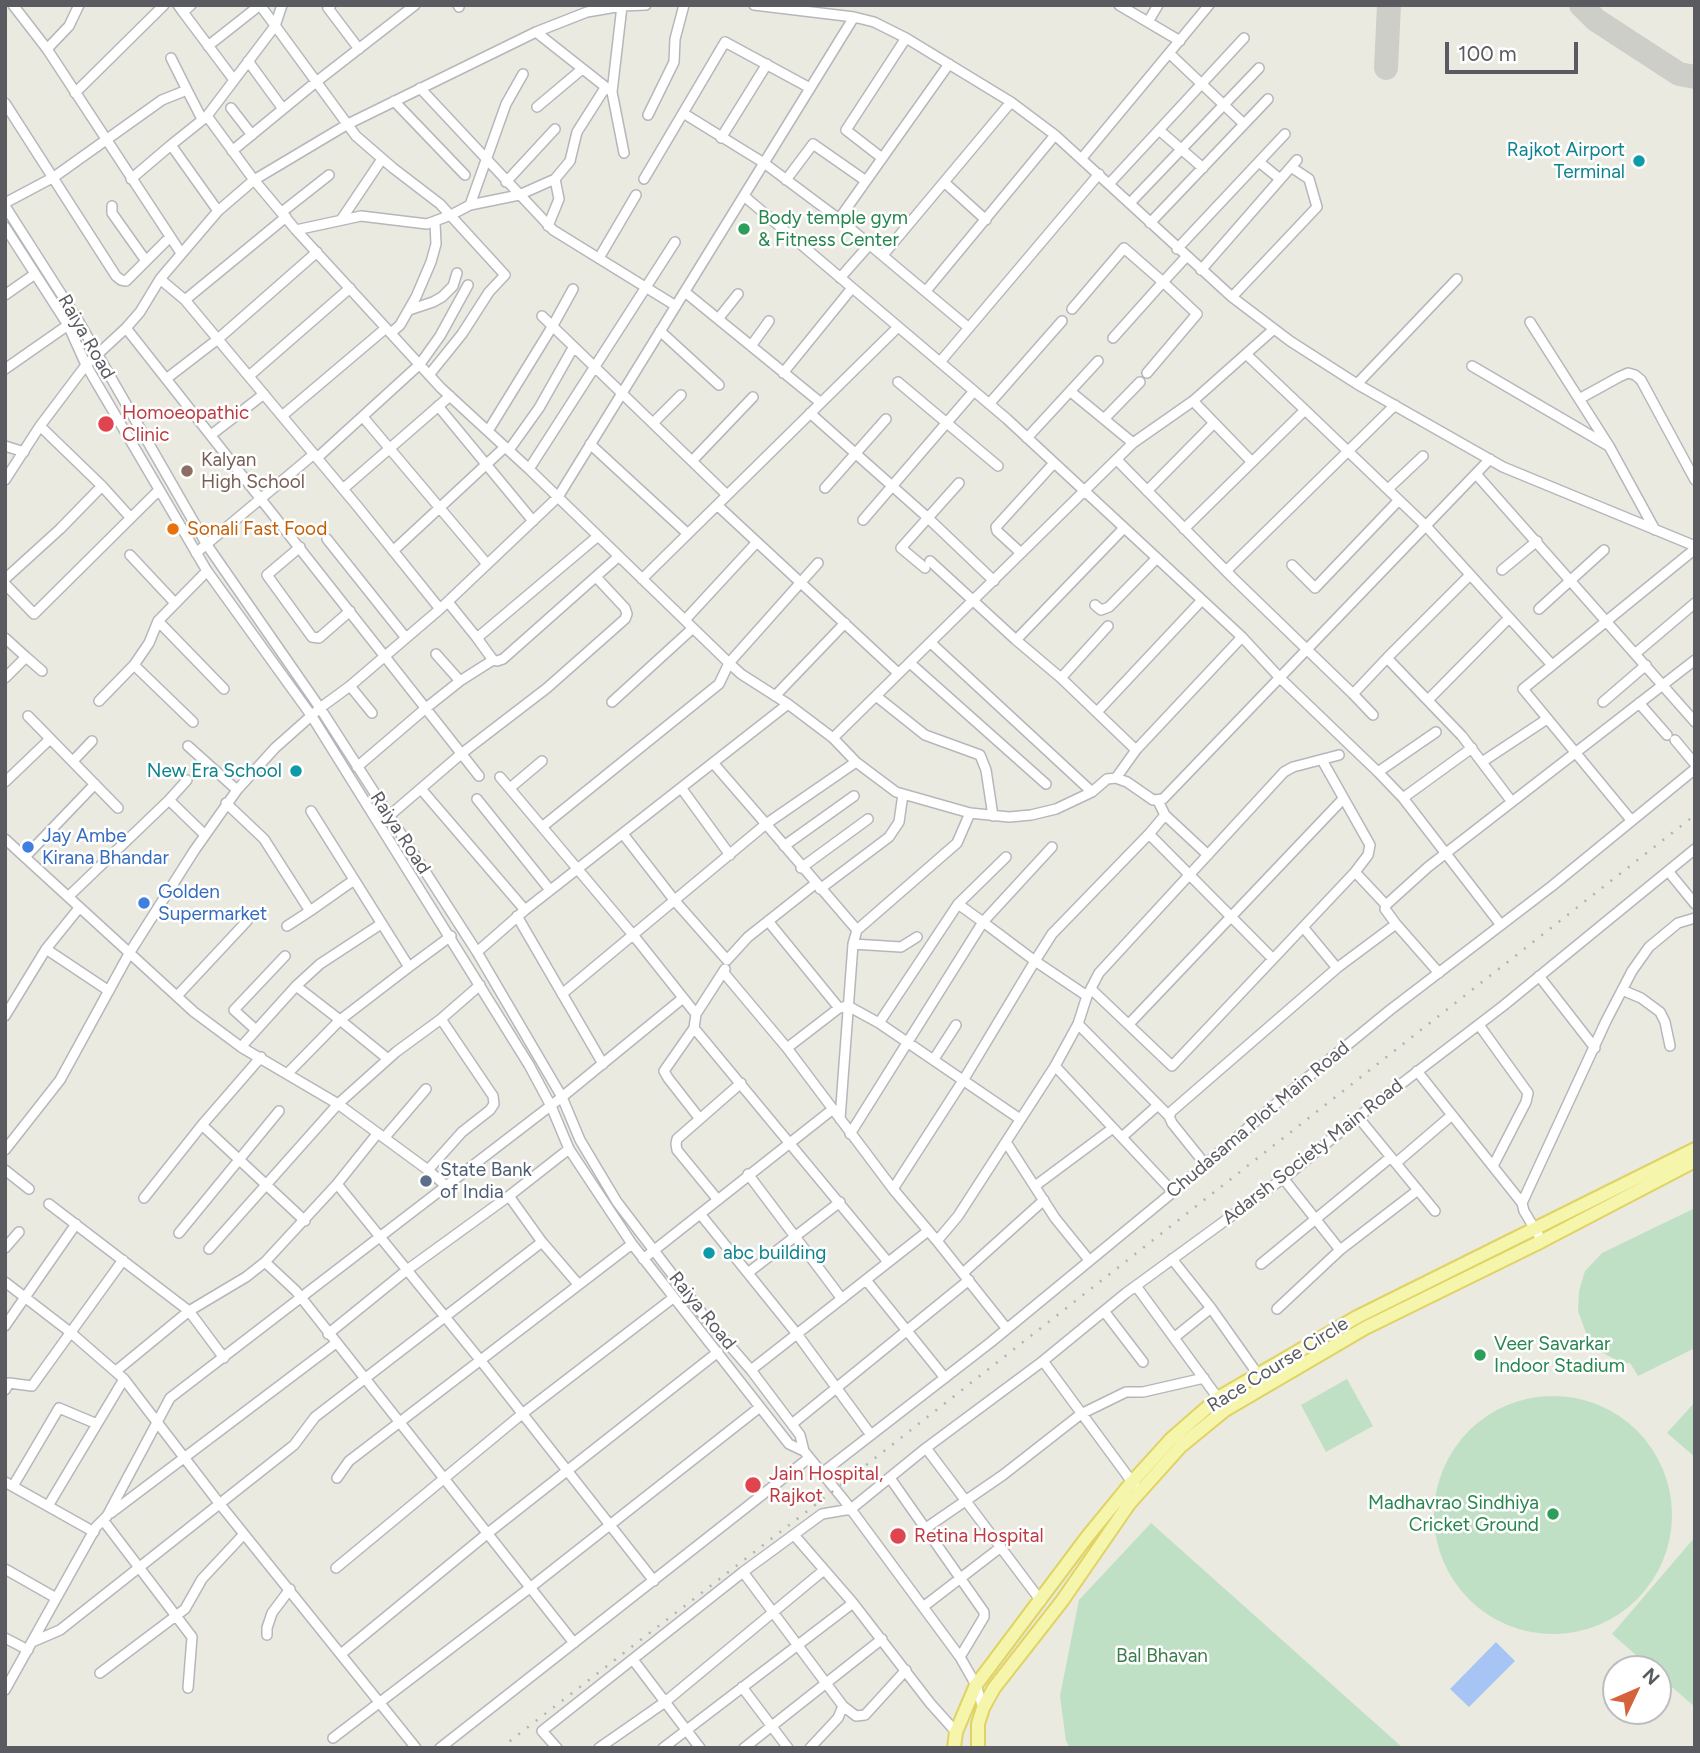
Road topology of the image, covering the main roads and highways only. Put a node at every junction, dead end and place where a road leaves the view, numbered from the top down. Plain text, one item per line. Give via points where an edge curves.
1 (1695, 1149) edge
2 (1695, 1161) edge
3 (1135, 1487) junction
4 (979, 1747) edge
5 (954, 1748) edge

1 - 3 main road, Race Course Circle via 1357,1317 1257,1373 1218,1398 1171,1439
2 - 3 main road, Race Course Circle via 1364,1328 1225,1410
3 - 4 main road, Race Course Circle via 1129,1504 1062,1601 994,1688 978,1724
3 - 5 main road, Race Course Circle via 1087,1537 976,1685
4 - 5 main road via 963,1743

